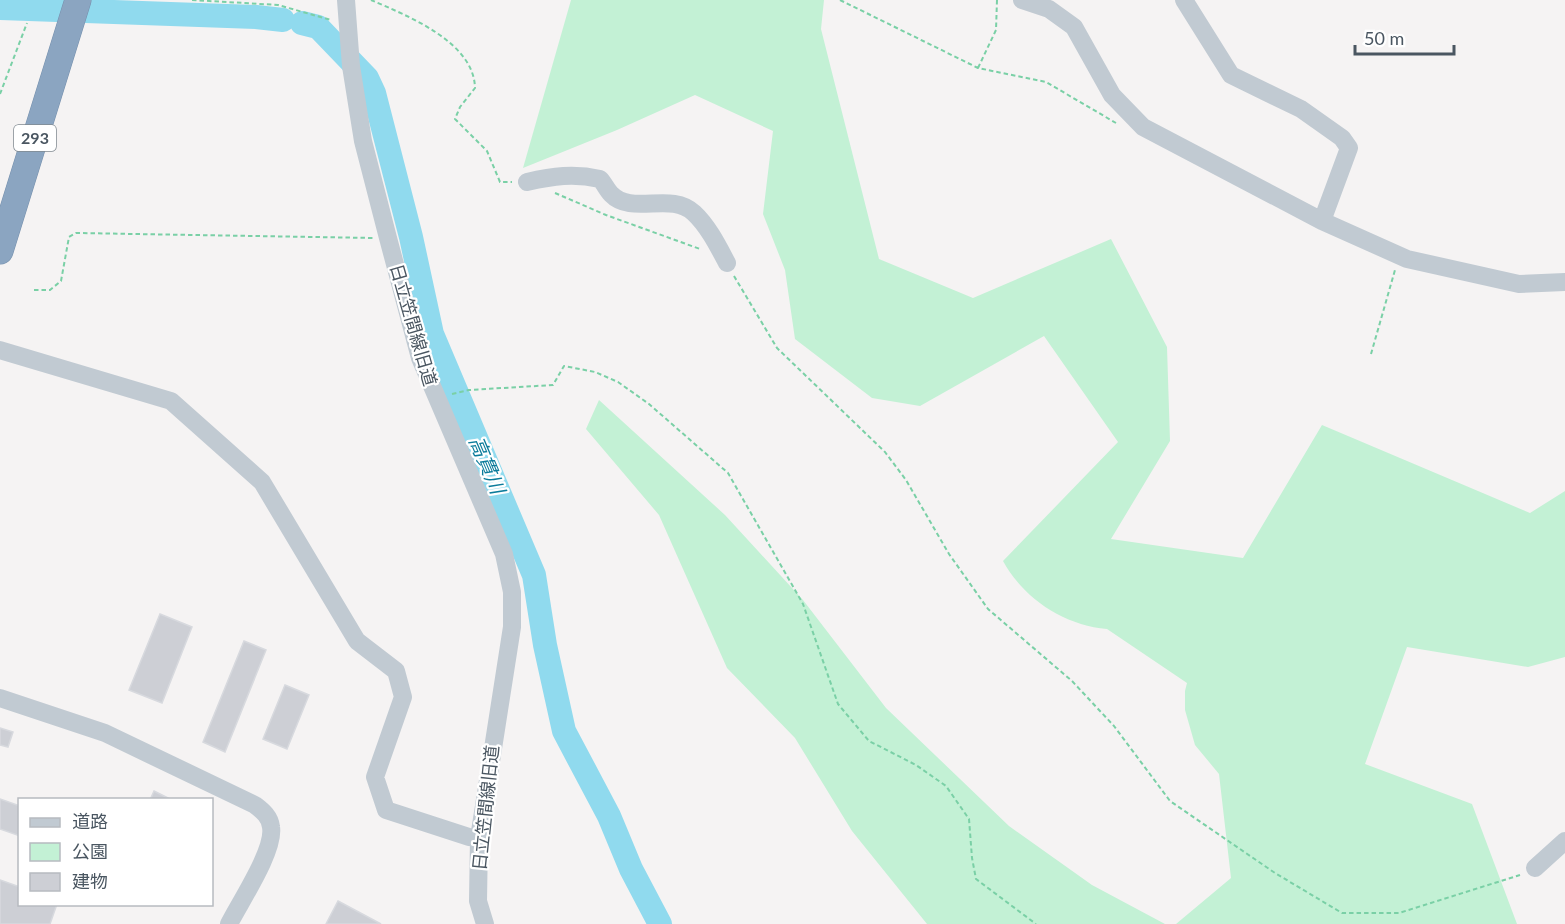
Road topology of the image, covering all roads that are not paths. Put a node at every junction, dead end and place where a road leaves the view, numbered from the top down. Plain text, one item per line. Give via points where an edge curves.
1 (78, 0) edge
2 (346, 0) edge
3 (1022, 0) edge
4 (1184, 0) edge
5 (527, 182) road end
6 (1322, 221) junction
7 (0, 251) edge
8 (727, 263) road end
9 (1565, 282) edge
10 (0, 350) edge
11 (0, 698) edge
12 (479, 838) junction
13 (1565, 841) edge
14 (1535, 868) road end
15 (229, 924) edge
16 (485, 924) edge

1 - 7 highway, 293
2 - 12 street, 日立笠間線旧道 via 363,141 420,358 504,554 512,592 512,627
3 - 6 street via 1049,9 1074,27 1112,95 1143,127
4 - 6 street via 1231,75 1302,109 1342,138 1348,148
5 - 8 street via 577,174 600,179 611,195 624,202 672,201 693,211
6 - 9 street via 1399,255 1519,284
10 - 12 street via 171,401 262,482 357,641 396,671 403,697 375,777 386,810
11 - 15 street via 105,733 266,813 271,825 269,846
12 - 16 street, 日立笠間線旧道 via 478,901
13 - 14 street

